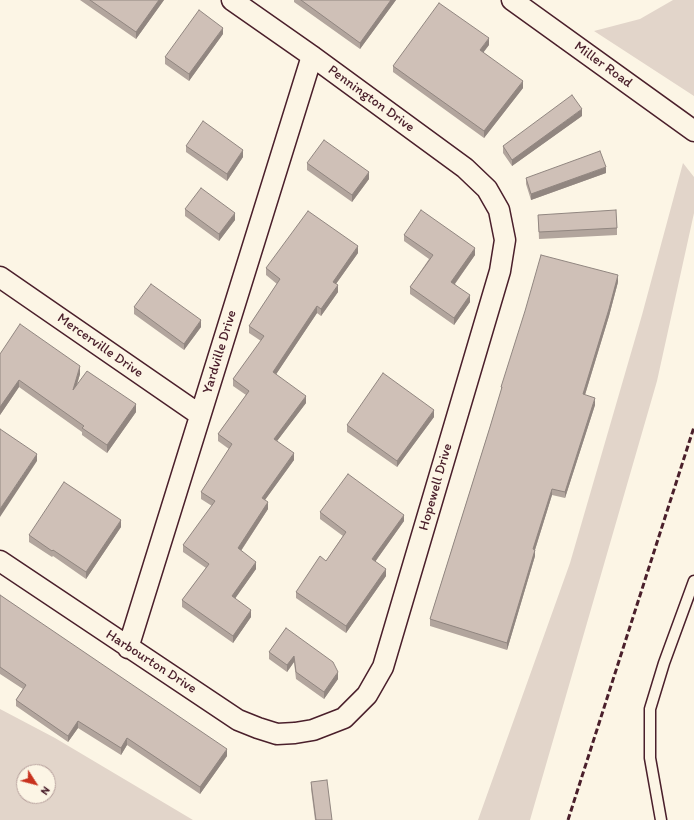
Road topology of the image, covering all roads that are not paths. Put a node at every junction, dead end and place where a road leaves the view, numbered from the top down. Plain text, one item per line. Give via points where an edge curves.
1 (232, 0) edge
2 (512, 0) edge
3 (312, 56) junction
4 (694, 131) edge
5 (499, 210) joint
6 (0, 277) edge
7 (200, 415) junction
8 (0, 561) edge
9 (694, 581) edge
10 (128, 648) junction
11 (313, 730) joint
12 (661, 820) edge

1 - 3 street, Pennington Drive
2 - 4 street, Miller Road
3 - 5 street, Pennington Drive via 465,168 487,189
3 - 7 street, Yardville Drive
5 - 11 street, Hopewell Drive via 504,240 500,271 383,667 367,695 344,718
6 - 7 street, Mercerville Drive
7 - 10 street, Yardville Drive
8 - 10 street, Harbourton Drive
9 - 12 lane via 664,662 650,709 650,758
10 - 11 street, Harbourton Drive via 238,720 277,734

